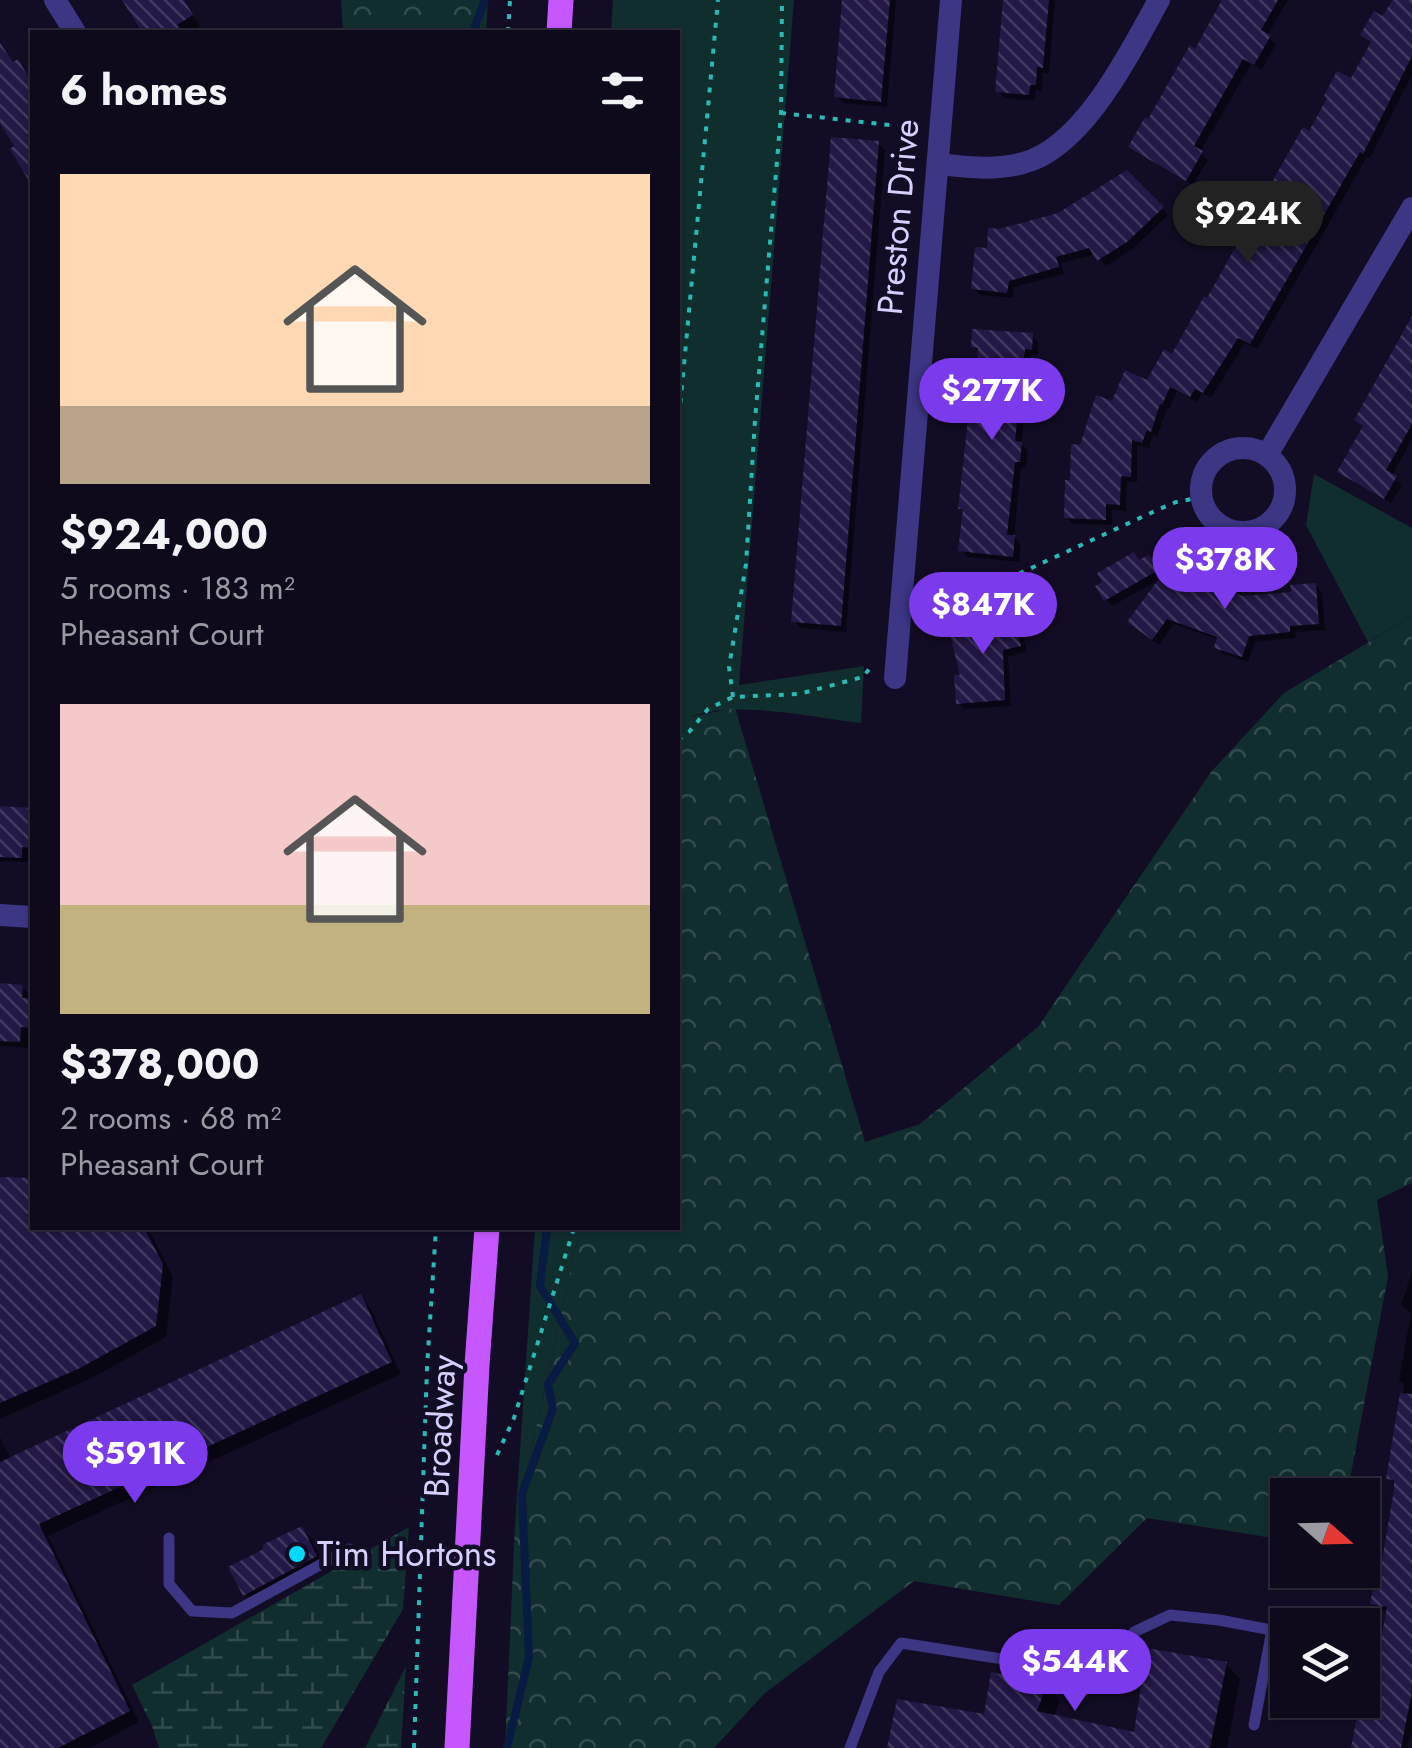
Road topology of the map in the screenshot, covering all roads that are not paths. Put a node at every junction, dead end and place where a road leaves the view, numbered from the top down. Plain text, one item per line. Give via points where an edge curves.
1 (55, 0) edge
2 (560, 0) edge
3 (951, 0) edge
4 (1159, 0) edge
5 (74, 30) edge
6 (559, 30) edge
7 (938, 164) junction
8 (1412, 208) edge
9 (1267, 456) junction
10 (895, 678) dead end
11 (0, 915) edge
12 (30, 917) edge
13 (487, 1230) edge
14 (169, 1538) dead end
15 (349, 1549) dead end
16 (1254, 1725) dead end
17 (457, 1748) edge
18 (850, 1748) edge

1 - 5 street
2 - 6 main road
3 - 7 street, Preston Drive
4 - 7 street via 1102,99 1041,157 979,169
7 - 10 street, Preston Drive
8 - 9 street
9 - 9 street via 1284,480 1277,516 1254,531 1224,528 1204,504 1204,476 1226,452 1241,448
11 - 12 street
13 - 17 main road, Broadway
14 - 15 lane via 168,1584 192,1611 232,1613
16 - 18 lane via 1272,1630 1170,1615 1134,1632 1103,1675 901,1643 879,1672

